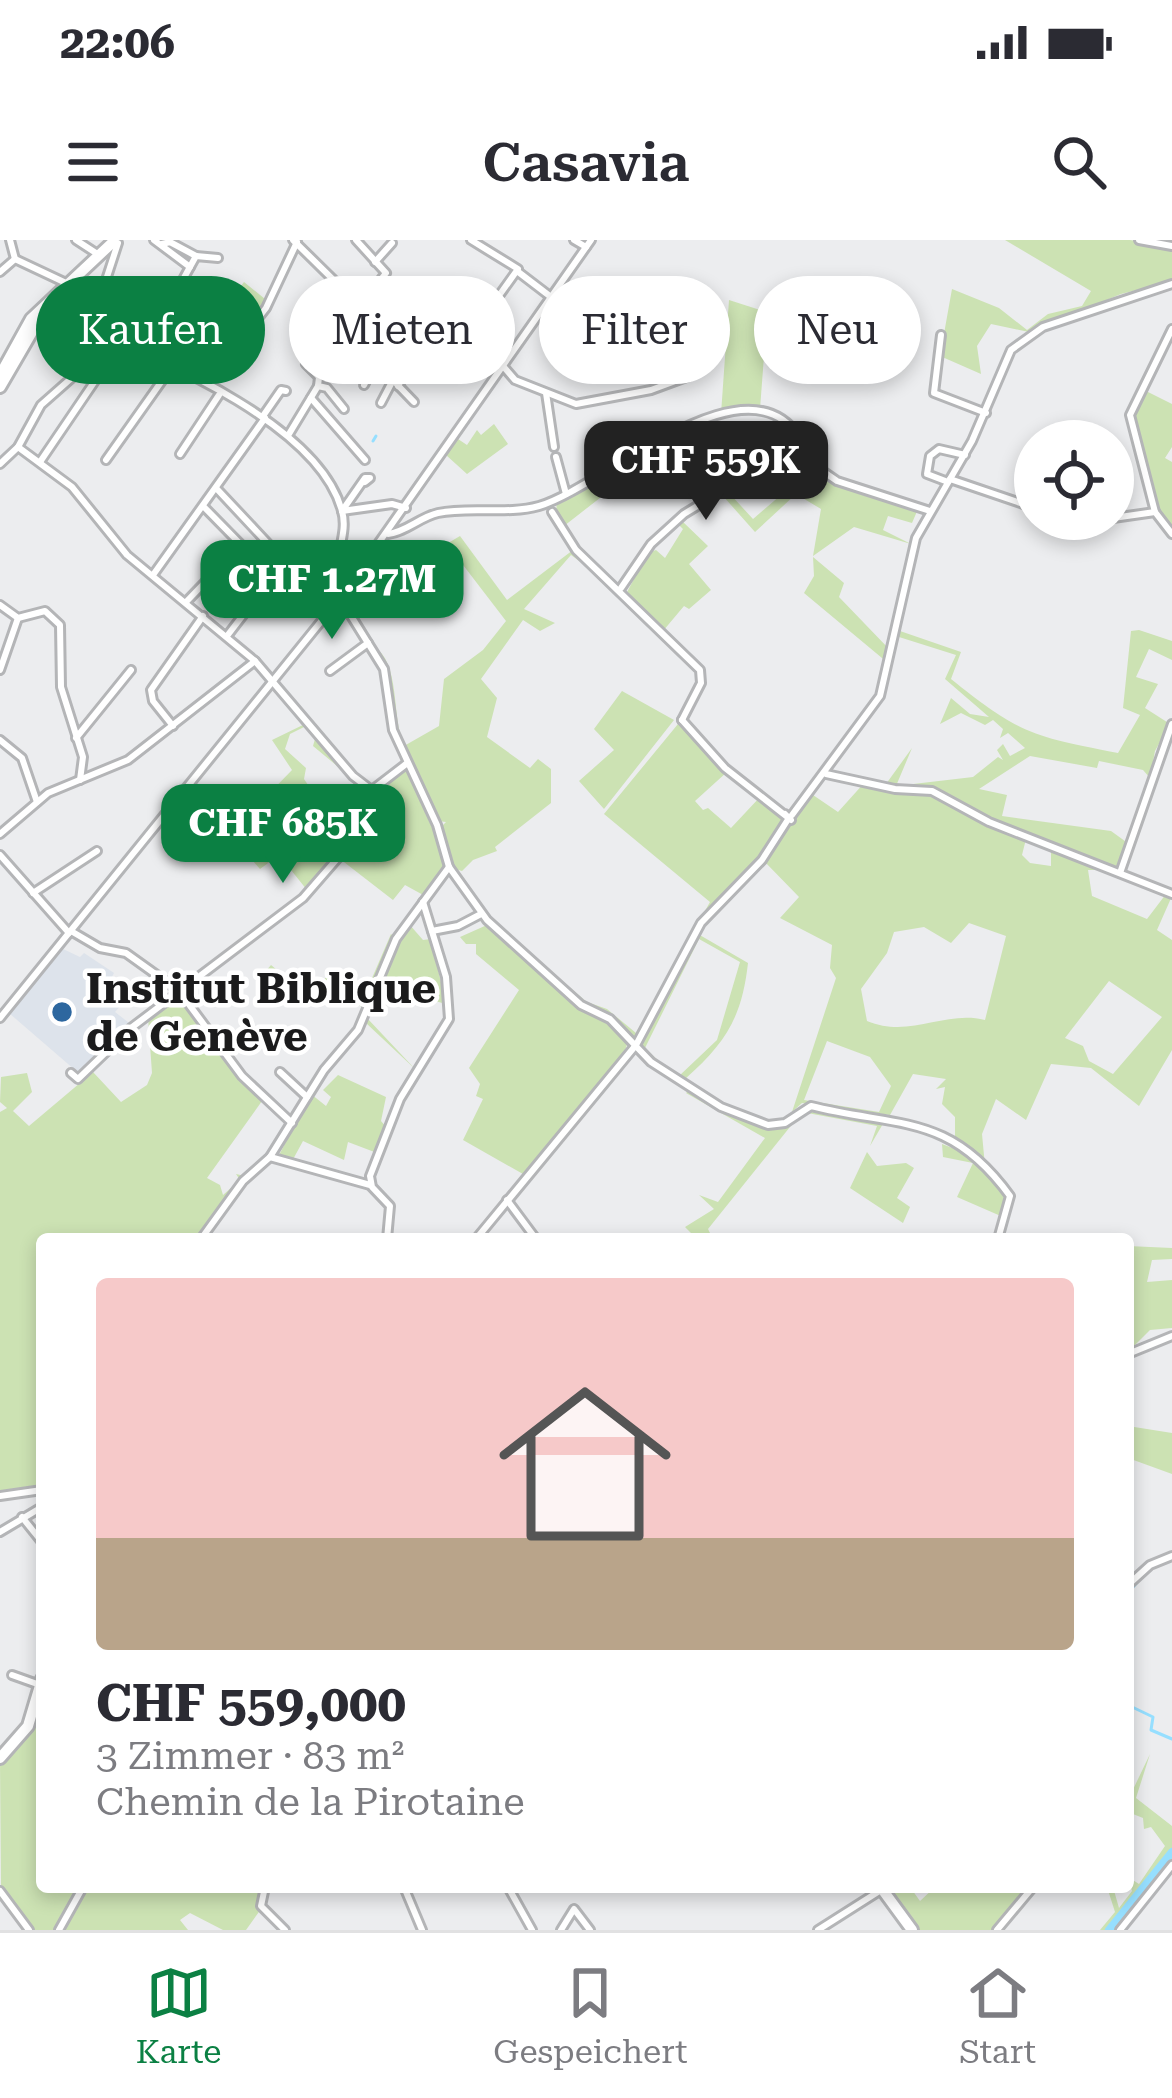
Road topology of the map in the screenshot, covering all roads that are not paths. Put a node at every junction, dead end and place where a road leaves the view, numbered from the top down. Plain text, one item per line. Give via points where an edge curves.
1 (10, 240) edge
2 (76, 240) edge
3 (356, 240) edge
4 (471, 240) edge
5 (574, 240) edge
6 (1139, 240) edge
7 (116, 241) edge
8 (297, 241) edge
9 (158, 242) edge
10 (392, 243) dead end
11 (588, 244) edge
12 (1172, 246) edge
13 (99, 255) junction
14 (196, 256) junction
15 (218, 259) dead end
16 (15, 260) junction
17 (375, 262) junction
18 (190, 267) junction
19 (517, 271) junction
20 (0, 272) edge
21 (49, 276) edge
22 (77, 276) edge
23 (107, 276) edge
24 (185, 276) edge
25 (329, 276) edge
26 (384, 276) edge
27 (513, 276) edge
28 (566, 276) edge
29 (1172, 284) edge
30 (539, 288) edge
31 (265, 309) edge
32 (539, 316) edge
33 (36, 321) edge
34 (36, 321) edge
35 (1172, 329) edge
36 (941, 335) dead end
37 (515, 350) edge
38 (0, 375) edge
39 (515, 381) edge
40 (67, 384) edge
41 (95, 384) edge
42 (160, 384) edge
43 (199, 384) edge
44 (395, 384) edge
45 (397, 384) edge
46 (492, 384) edge
47 (659, 384) edge
48 (0, 386) edge
49 (319, 386) joint
50 (286, 391) dead end
51 (546, 393) junction
52 (219, 395) junction
53 (311, 398) junction
54 (414, 402) dead end
55 (381, 403) dead end
56 (344, 410) dead end
57 (986, 413) junction
58 (263, 418) junction
59 (289, 434) junction
60 (18, 447) junction
61 (554, 447) dead end
62 (793, 448) junction
63 (180, 454) dead end
64 (965, 455) junction
65 (556, 457) dead end
66 (106, 460) dead end
67 (365, 460) dead end
68 (40, 462) junction
69 (0, 464) edge
70 (949, 481) junction
71 (365, 482) dead end
72 (216, 488) junction
73 (566, 494) junction
74 (553, 500) junction
75 (1014, 501) edge
76 (203, 506) junction
77 (537, 507) junction
78 (406, 508) junction
79 (342, 511) junction
80 (930, 511) junction
81 (552, 512) junction
82 (1155, 512) junction
83 (1134, 518) edge
84 (1140, 518) junction
85 (1160, 524) junction
86 (1172, 533) edge
87 (388, 534) junction
88 (274, 550) dead end
89 (256, 560) dead end
90 (153, 574) junction
91 (212, 575) dead end
92 (621, 588) junction
93 (286, 593) dead end
94 (342, 595) junction
95 (187, 601) junction
96 (0, 605) edge
97 (203, 616) junction
98 (18, 618) junction
99 (227, 637) junction
100 (368, 643) junction
101 (255, 662) junction
102 (0, 670) edge
103 (131, 670) dead end
104 (330, 671) dead end
105 (274, 681) junction
106 (1172, 724) edge
107 (173, 726) junction
108 (76, 738) junction
109 (0, 740) edge
110 (406, 764) junction
111 (831, 771) junction
112 (80, 780) junction
113 (370, 789) junction
114 (186, 790) junction
115 (37, 802) junction
116 (788, 817) junction
117 (0, 833) edge
118 (234, 848) dead end
119 (97, 850) dead end
120 (0, 855) edge
121 (449, 867) junction
122 (1120, 873) junction
123 (33, 893) junction
124 (1172, 894) edge
125 (423, 902) junction
126 (481, 914) junction
127 (432, 931) junction
128 (70, 932) junction
129 (182, 994) junction
130 (0, 1018) edge
131 (636, 1045) junction
132 (280, 1072) dead end
133 (71, 1073) dead end
134 (307, 1096) junction
135 (292, 1123) junction
136 (271, 1157) junction
137 (371, 1184) junction
138 (507, 1200) junction
139 (205, 1233) edge
140 (388, 1233) edge
141 (481, 1233) edge
142 (532, 1233) edge
143 (1000, 1233) edge
144 (1172, 1336) edge
145 (1134, 1352) edge
146 (36, 1491) edge
147 (0, 1496) edge
148 (36, 1510) edge
149 (22, 1516) junction
150 (0, 1532) edge
151 (36, 1534) edge
152 (1172, 1556) edge
153 (1134, 1580) edge
154 (12, 1675) dead end
155 (36, 1681) edge
156 (36, 1699) edge
157 (0, 1758) edge
158 (1172, 1865) edge
159 (0, 1891) edge
160 (80, 1893) edge
161 (263, 1893) edge
162 (407, 1893) edge
163 (511, 1893) edge
164 (874, 1893) edge
165 (885, 1893) edge
166 (1028, 1893) edge
167 (29, 1930) edge
168 (59, 1930) edge
169 (285, 1930) edge
170 (422, 1930) edge
171 (532, 1930) edge
172 (561, 1930) edge
173 (590, 1930) edge
174 (818, 1930) edge
175 (912, 1930) edge
176 (998, 1930) edge
177 (1120, 1930) edge

1 - 16 street
2 - 13 street
3 - 17 street
4 - 19 street
5 - 11 street
6 - 12 street
7 - 13 main road
7 - 23 street
8 - 25 street
8 - 31 street
9 - 14 street
9 - 18 street
10 - 17 street
11 - 28 street
13 - 22 main road
14 - 15 street
14 - 18 street
16 - 20 street
16 - 21 street
17 - 26 street
18 - 24 street
19 - 27 street
19 - 30 street
29 - 57 street via 1022,339 1004,362
32 - 37 street
33 - 38 main road
34 - 48 main road
35 - 82 street via 1130,411
36 - 57 street via 934,393
39 - 51 street
40 - 60 street via 30,418
41 - 68 street
42 - 66 street
43 - 52 street
44 - 55 street
45 - 54 street
46 - 78 street
47 - 51 street via 584,405
49 - 53 street
49 - 56 street
50 - 58 street
51 - 61 street
52 - 58 street
52 - 63 street
53 - 59 street
53 - 67 street
57 - 64 street
58 - 59 street
58 - 72 street
59 - 79 street via 317,463
60 - 68 street
60 - 69 street
62 - 73 street via 799,436 778,412 710,418
62 - 80 street via 837,481
62 - 92 street via 683,514
64 - 70 street
64 - 70 street via 930,455 927,474
65 - 73 street
68 - 90 street
70 - 75 street
70 - 80 street
71 - 79 street
72 - 76 street
72 - 88 street
73 - 74 street
74 - 77 street
74 - 81 street
76 - 89 street
76 - 90 street
77 - 81 street
77 - 87 street via 437,513
78 - 79 street
78 - 87 street
79 - 94 street
80 - 111 street via 911,555 886,683
81 - 92 street via 578,553
82 - 84 street
82 - 85 street
83 - 84 street
84 - 85 street
85 - 86 street
87 - 94 street
90 - 95 street
91 - 95 street
92 - 116 street via 700,670 679,720
93 - 99 street via 270,580
94 - 100 street
94 - 105 street
95 - 97 street
96 - 98 street
97 - 99 street
97 - 107 street via 151,690
98 - 102 street
98 - 108 street via 42,610 60,625 61,687
99 - 101 street
100 - 104 street
100 - 110 street via 384,669
101 - 105 street
101 - 107 street
103 - 108 street
105 - 113 street
105 - 114 street
106 - 122 street
107 - 112 street via 113,769
108 - 112 street
109 - 115 street via 22,758
110 - 113 street
110 - 121 street
111 - 116 street
111 - 122 street via 890,789 930,790 989,823
112 - 115 street
113 - 129 street via 348,809 356,837 308,893 226,951
114 - 118 street
114 - 128 street
115 - 117 street
116 - 131 street via 762,860 701,923
119 - 123 street
120 - 123 street
121 - 125 street
121 - 126 street
122 - 124 street
123 - 128 street
125 - 127 street
125 - 134 street via 395,940 362,1024
126 - 127 street
126 - 131 street
127 - 137 street via 449,1014 400,1100
128 - 129 street via 126,953
128 - 130 street
129 - 133 street via 133,1026 92,1070 78,1079
129 - 135 street via 242,1076
131 - 138 street
131 - 143 street via 667,1074 756,1124 785,1123 812,1106 905,1120 949,1138 1010,1195
132 - 134 street
134 - 135 street
135 - 136 street
136 - 137 street
136 - 139 street
137 - 140 street via 390,1206
138 - 141 street
138 - 142 street
144 - 145 street
146 - 147 street
148 - 149 street
149 - 150 street
149 - 151 street
152 - 153 street
154 - 155 street
156 - 157 main road via 28,1726
158 - 177 street
159 - 167 street
160 - 168 street
161 - 169 street via 260,1906
162 - 170 street
163 - 171 street
164 - 174 street
165 - 175 main road
166 - 176 street
172 - 173 street via 575,1909

